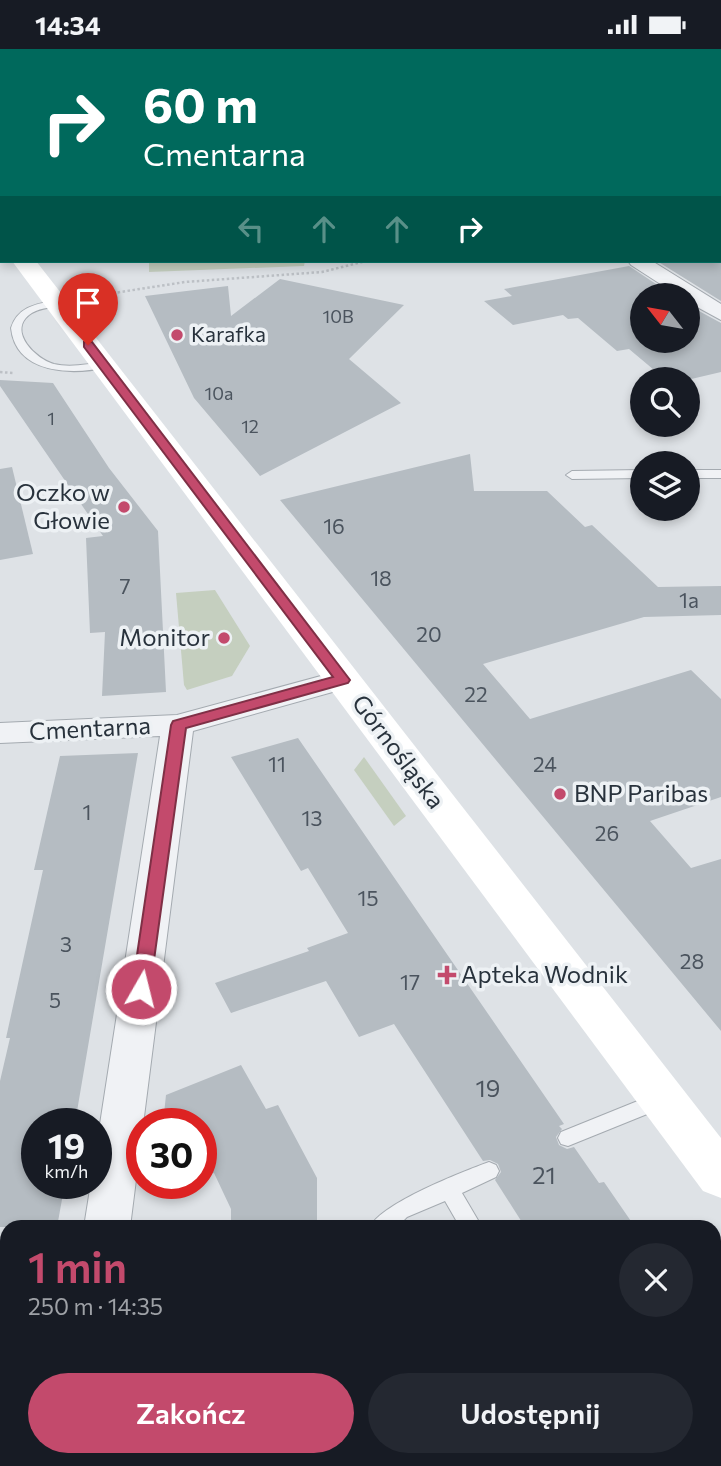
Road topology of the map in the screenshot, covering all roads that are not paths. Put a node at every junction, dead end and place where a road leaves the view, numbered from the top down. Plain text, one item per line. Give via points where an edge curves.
1 (26, 263) edge
2 (641, 263) edge
3 (57, 303) junction
4 (721, 313) edge
5 (104, 366) junction
6 (630, 474) edge
7 (700, 474) edge
8 (721, 474) edge
9 (572, 475) dead end
10 (343, 680) junction
11 (178, 725) junction
12 (0, 733) edge
13 (662, 1099) junction
14 (568, 1138) dead end
15 (489, 1171) dead end
16 (721, 1176) edge
17 (449, 1189) junction
18 (108, 1220) edge
19 (389, 1220) edge
20 (467, 1220) edge

1 - 3 street, Górnośląska
2 - 4 street
3 - 5 street, Górnośląska
3 - 5 lane via 27,311 20,318 18,338 28,354 50,366
5 - 10 street, Górnośląska
6 - 9 lane
7 - 8 lane
10 - 11 street, Cmentarna
10 - 13 street, Górnośląska
11 - 12 street, Cmentarna
11 - 18 street
13 - 14 lane
13 - 16 street, Górnośląska
15 - 17 lane
17 - 19 lane
17 - 20 lane

